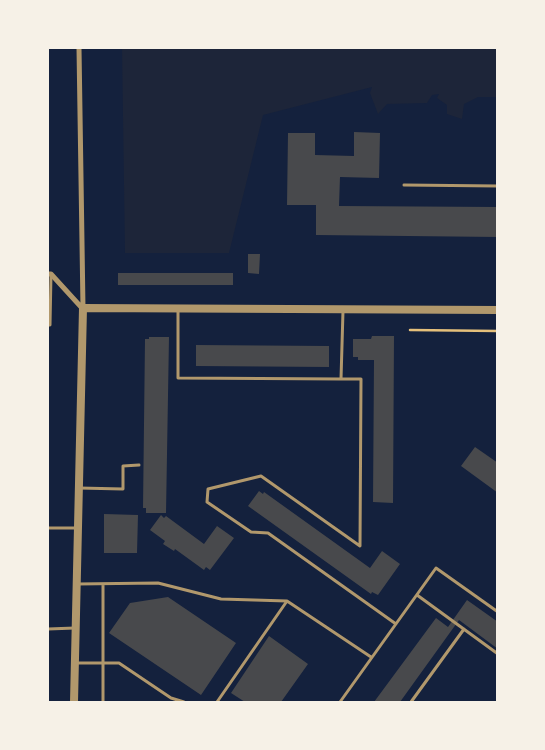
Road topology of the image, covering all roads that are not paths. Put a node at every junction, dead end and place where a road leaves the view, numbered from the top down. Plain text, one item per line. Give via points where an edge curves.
1 (79, 48) edge
2 (404, 185) dead end
3 (498, 186) edge
4 (49, 274) edge
5 (83, 308) junction
6 (178, 308) junction
7 (343, 310) junction
8 (498, 310) edge
9 (48, 325) edge
10 (341, 379) junction
11 (139, 465) dead end
12 (79, 488) junction
13 (48, 528) edge
14 (78, 528) junction
15 (77, 584) junction
16 (103, 584) junction
17 (417, 595) junction
18 (287, 601) junction
19 (498, 612) edge
20 (396, 624) junction
21 (75, 628) junction
22 (48, 629) edge
23 (464, 629) junction
24 (498, 654) edge
25 (371, 657) junction
26 (75, 663) junction
27 (103, 663) junction
28 (171, 698) junction
29 (74, 702) edge
30 (103, 702) edge
31 (165, 702) edge
32 (184, 702) edge
33 (216, 702) edge
34 (340, 702) edge
35 (411, 702) edge

1 - 5 street
2 - 3 lane
4 - 5 street
4 - 9 lane
5 - 6 street
5 - 12 street
6 - 7 street
6 - 10 lane via 178,378
7 - 8 street
7 - 10 lane
10 - 20 lane via 362,379 360,546 261,476 208,489 207,502 251,532 268,533
11 - 12 lane via 123,466 123,489
12 - 14 street
13 - 14 lane
14 - 15 street
15 - 16 lane
15 - 21 street
16 - 18 lane via 158,584 221,599
16 - 27 lane
17 - 19 lane via 436,568
17 - 20 lane
17 - 23 lane
18 - 25 lane
18 - 33 lane
20 - 25 lane
21 - 22 lane
21 - 26 street
23 - 24 lane
23 - 35 lane
25 - 34 lane
26 - 27 lane
26 - 29 street
27 - 28 lane via 119,663
27 - 30 lane
28 - 31 lane
28 - 32 lane

